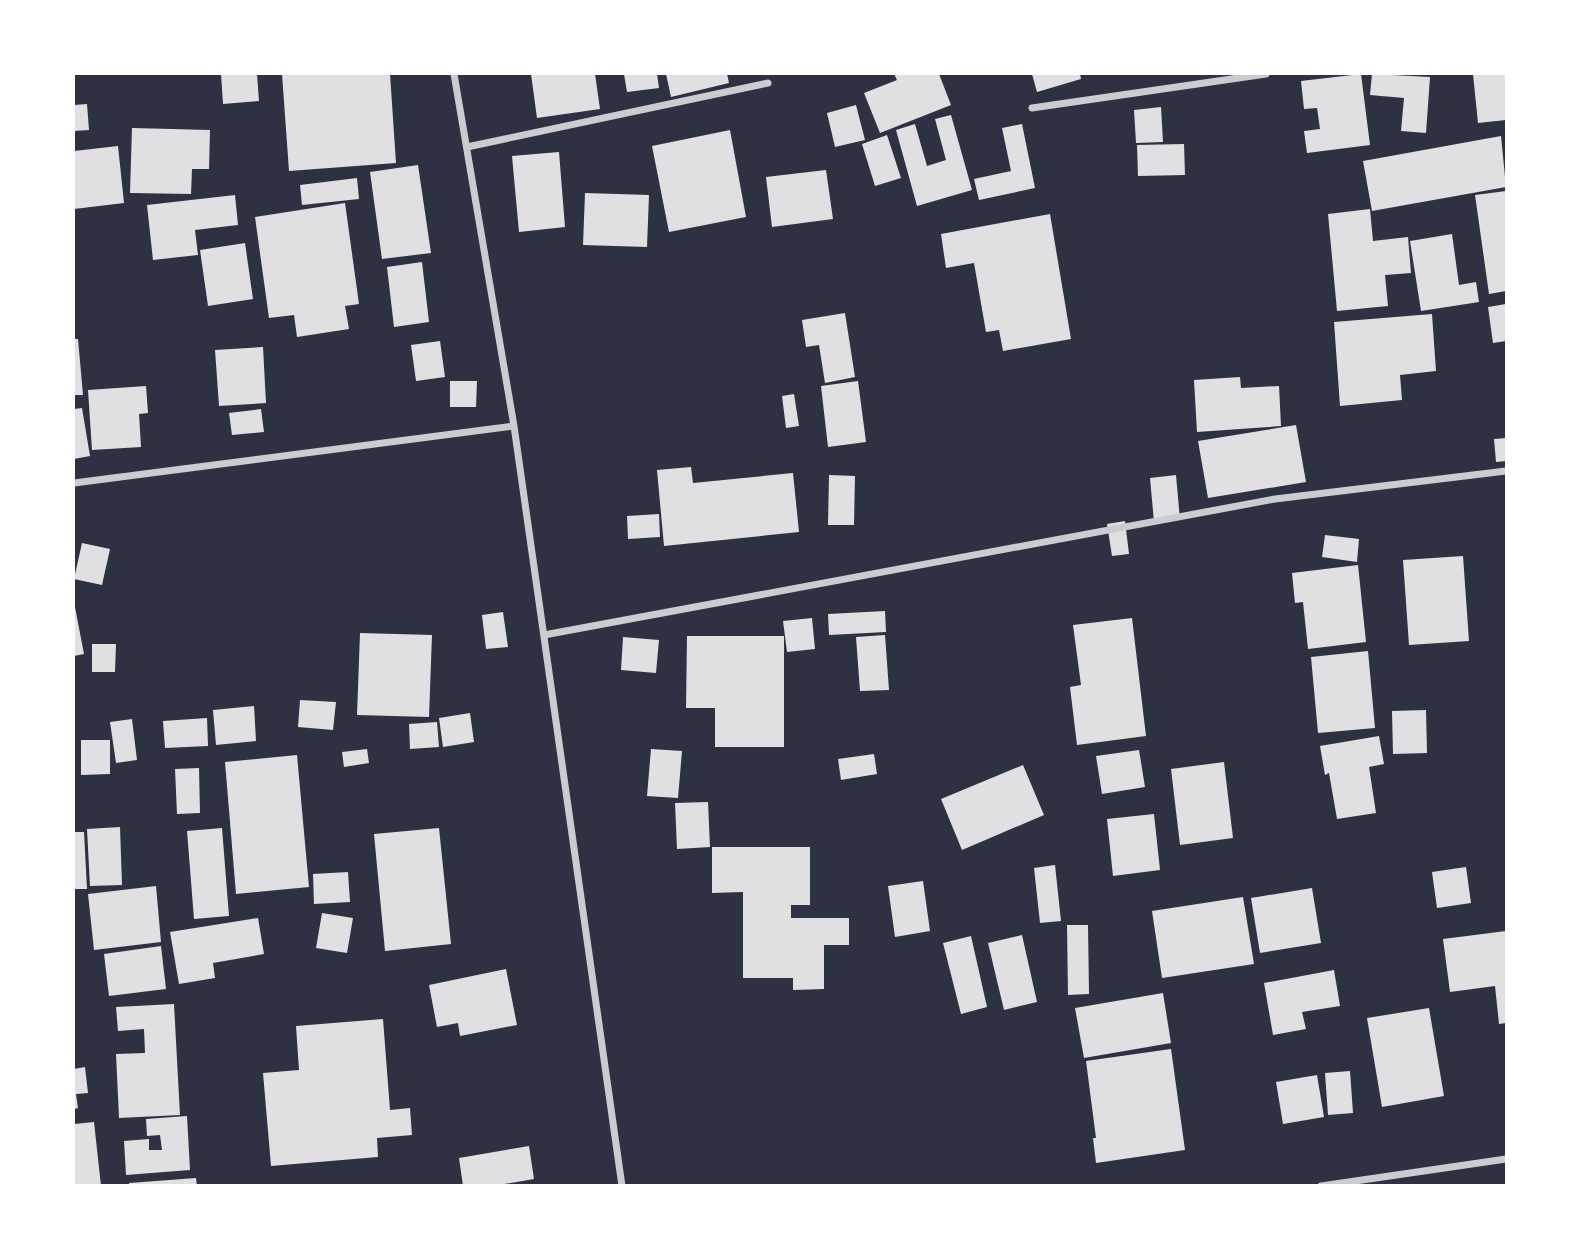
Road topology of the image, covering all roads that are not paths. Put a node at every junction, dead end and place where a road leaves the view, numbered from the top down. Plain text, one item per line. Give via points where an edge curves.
1 (454, 74) edge
2 (1266, 74) edge
3 (1201, 78) edge
4 (768, 83) dead end
5 (1032, 107) dead end
6 (467, 147) junction
7 (514, 426) junction
8 (1507, 471) edge
9 (74, 483) edge
10 (544, 635) junction
11 (1507, 1159) edge
12 (622, 1185) edge
13 (1321, 1185) edge

1 - 6 street
2 - 3 street
3 - 5 street
4 - 6 street
6 - 7 street
7 - 9 street
7 - 10 street
8 - 10 street via 1275,499
10 - 12 street
11 - 13 street

